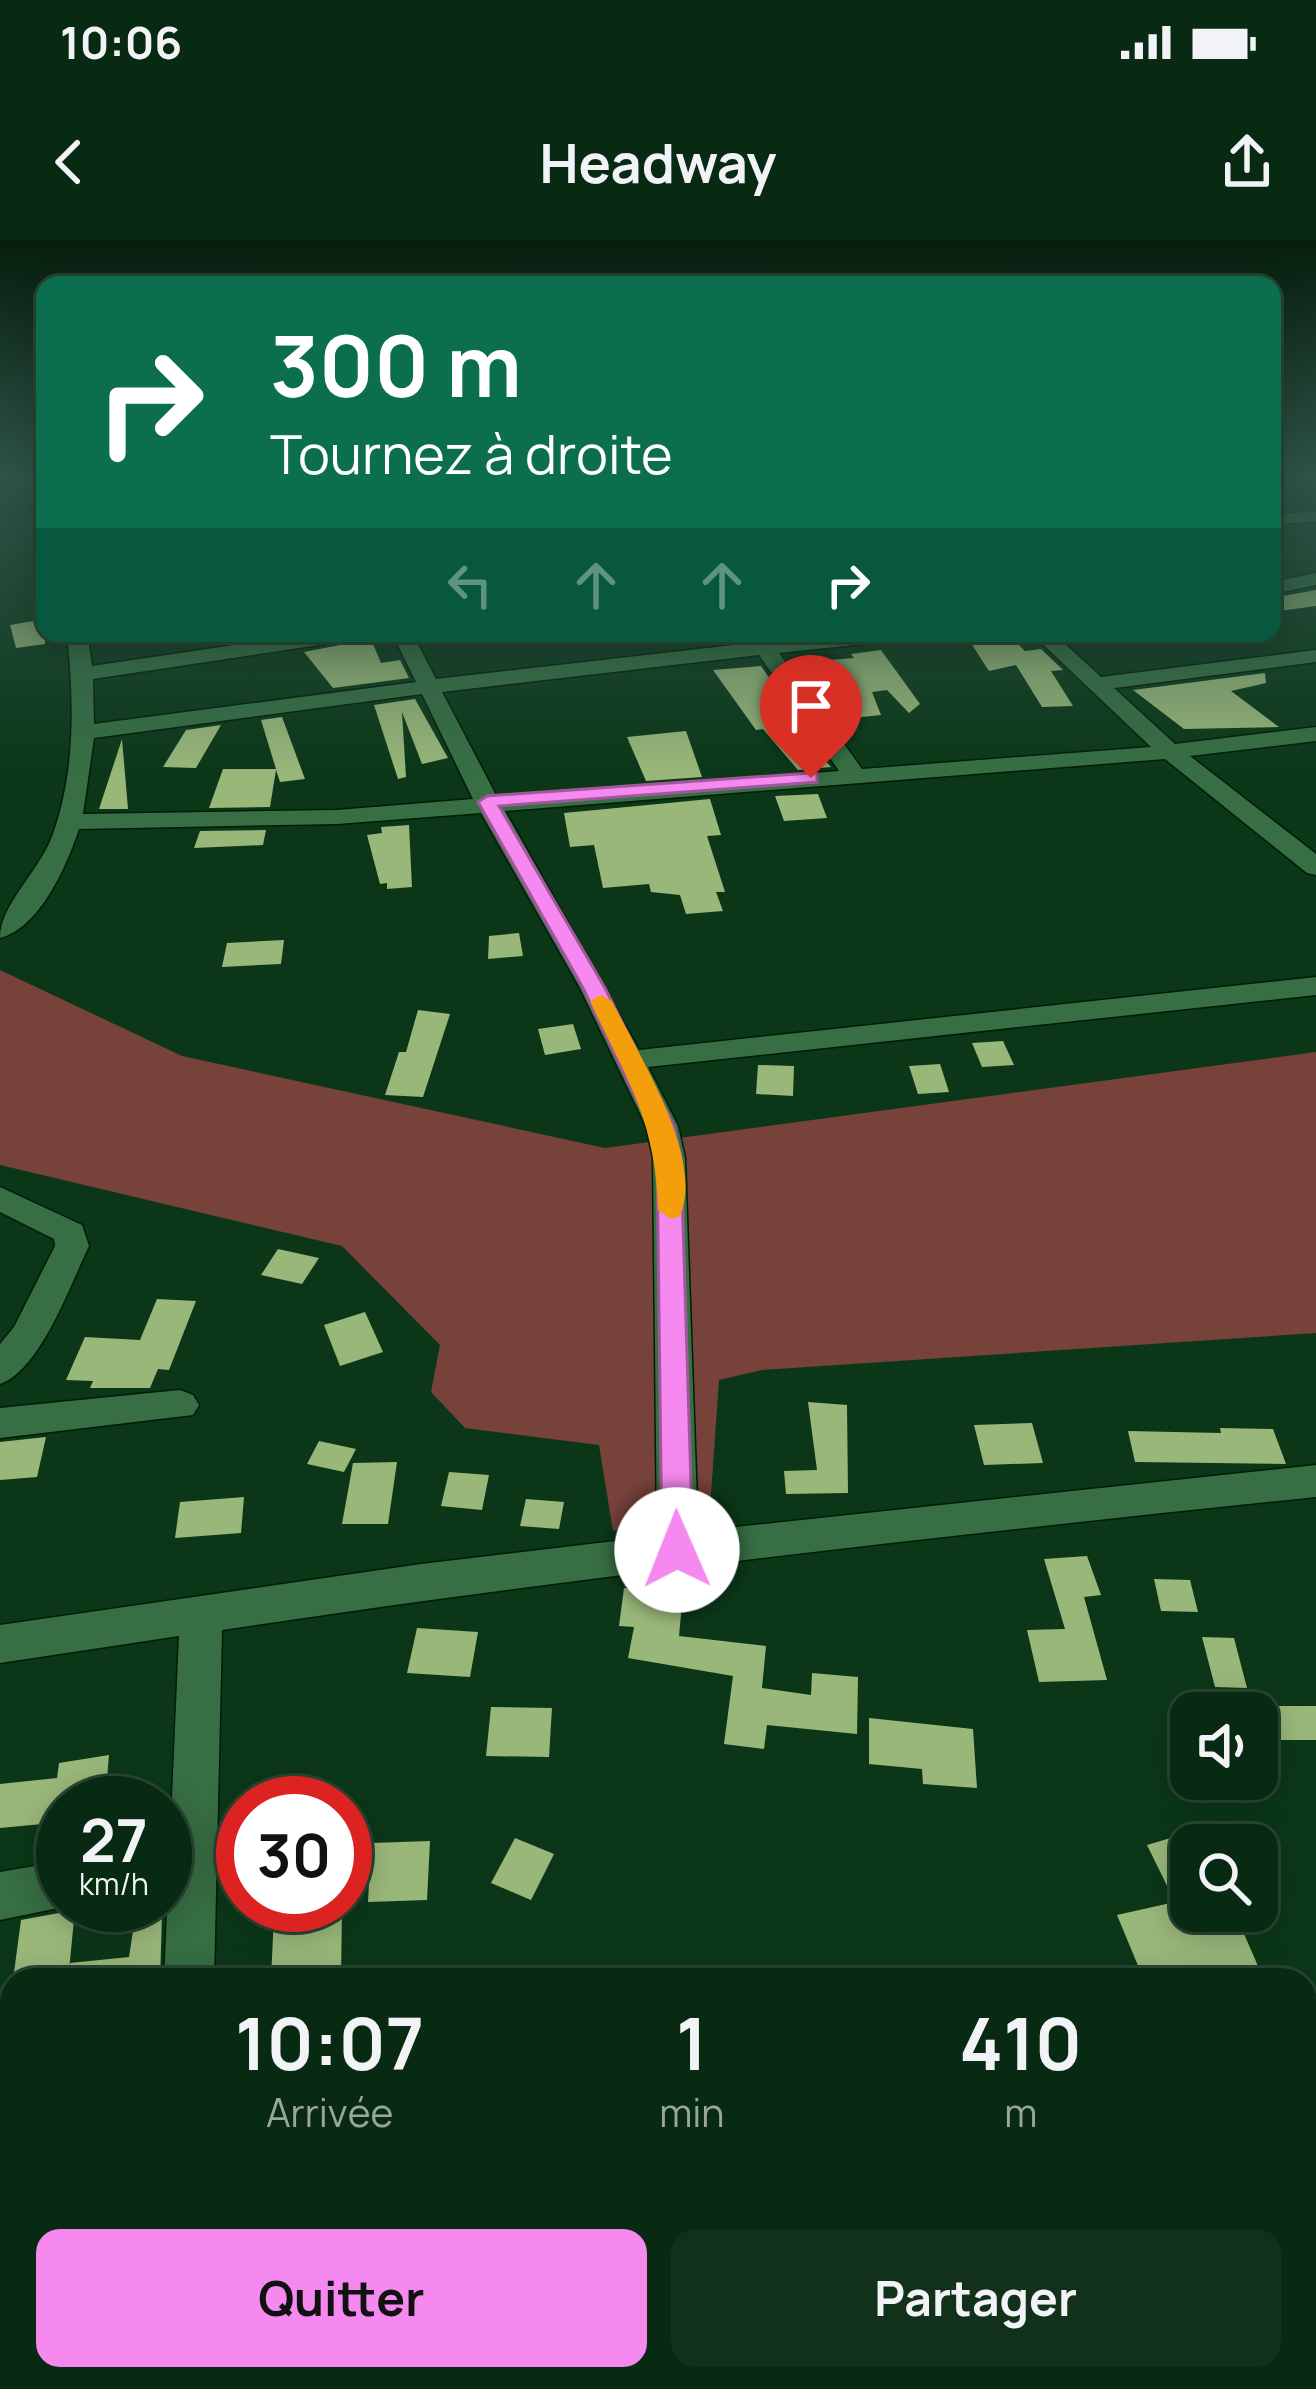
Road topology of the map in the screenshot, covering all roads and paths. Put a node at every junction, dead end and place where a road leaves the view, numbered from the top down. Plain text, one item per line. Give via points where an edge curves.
1 (1316, 579) edge
2 (1281, 586) edge
3 (78, 642) edge
4 (297, 642) edge
5 (407, 642) edge
6 (744, 642) edge
7 (760, 642) edge
8 (1051, 642) edge
9 (1316, 656) edge
10 (82, 674) junction
11 (1096, 684) junction
12 (431, 685) junction
13 (80, 733) junction
14 (1316, 734) edge
15 (1170, 752) junction
16 (854, 775) junction
17 (487, 802) junction
18 (70, 822) junction
19 (1316, 868) edge
20 (0, 930) edge
21 (1316, 986) edge
22 (628, 1060) junction
23 (0, 1198) edge
24 (0, 1370) edge
25 (180, 1405) dead end
26 (0, 1423) edge
27 (1316, 1481) edge
28 (677, 1550) junction
29 (201, 1617) junction
30 (0, 1644) edge
31 (187, 1776) edge
32 (36, 1889) edge
33 (0, 1895) edge
34 (185, 1932) edge
35 (188, 1968) edge

1 - 2 street
3 - 10 street
4 - 10 street
5 - 12 street
6 - 12 street
7 - 16 street
8 - 11 street
9 - 11 street
10 - 13 street
11 - 15 street
12 - 13 street
12 - 17 street
13 - 18 street
14 - 15 street
15 - 16 street
15 - 19 street
16 - 17 street
17 - 18 street via 311,818
17 - 22 street
18 - 20 street via 42,888
21 - 22 street
22 - 28 street via 669,1158
23 - 24 street via 70,1233 72,1246 28,1335
25 - 26 street
27 - 28 street
28 - 29 street
29 - 30 street
29 - 31 street
32 - 33 street
34 - 35 street

